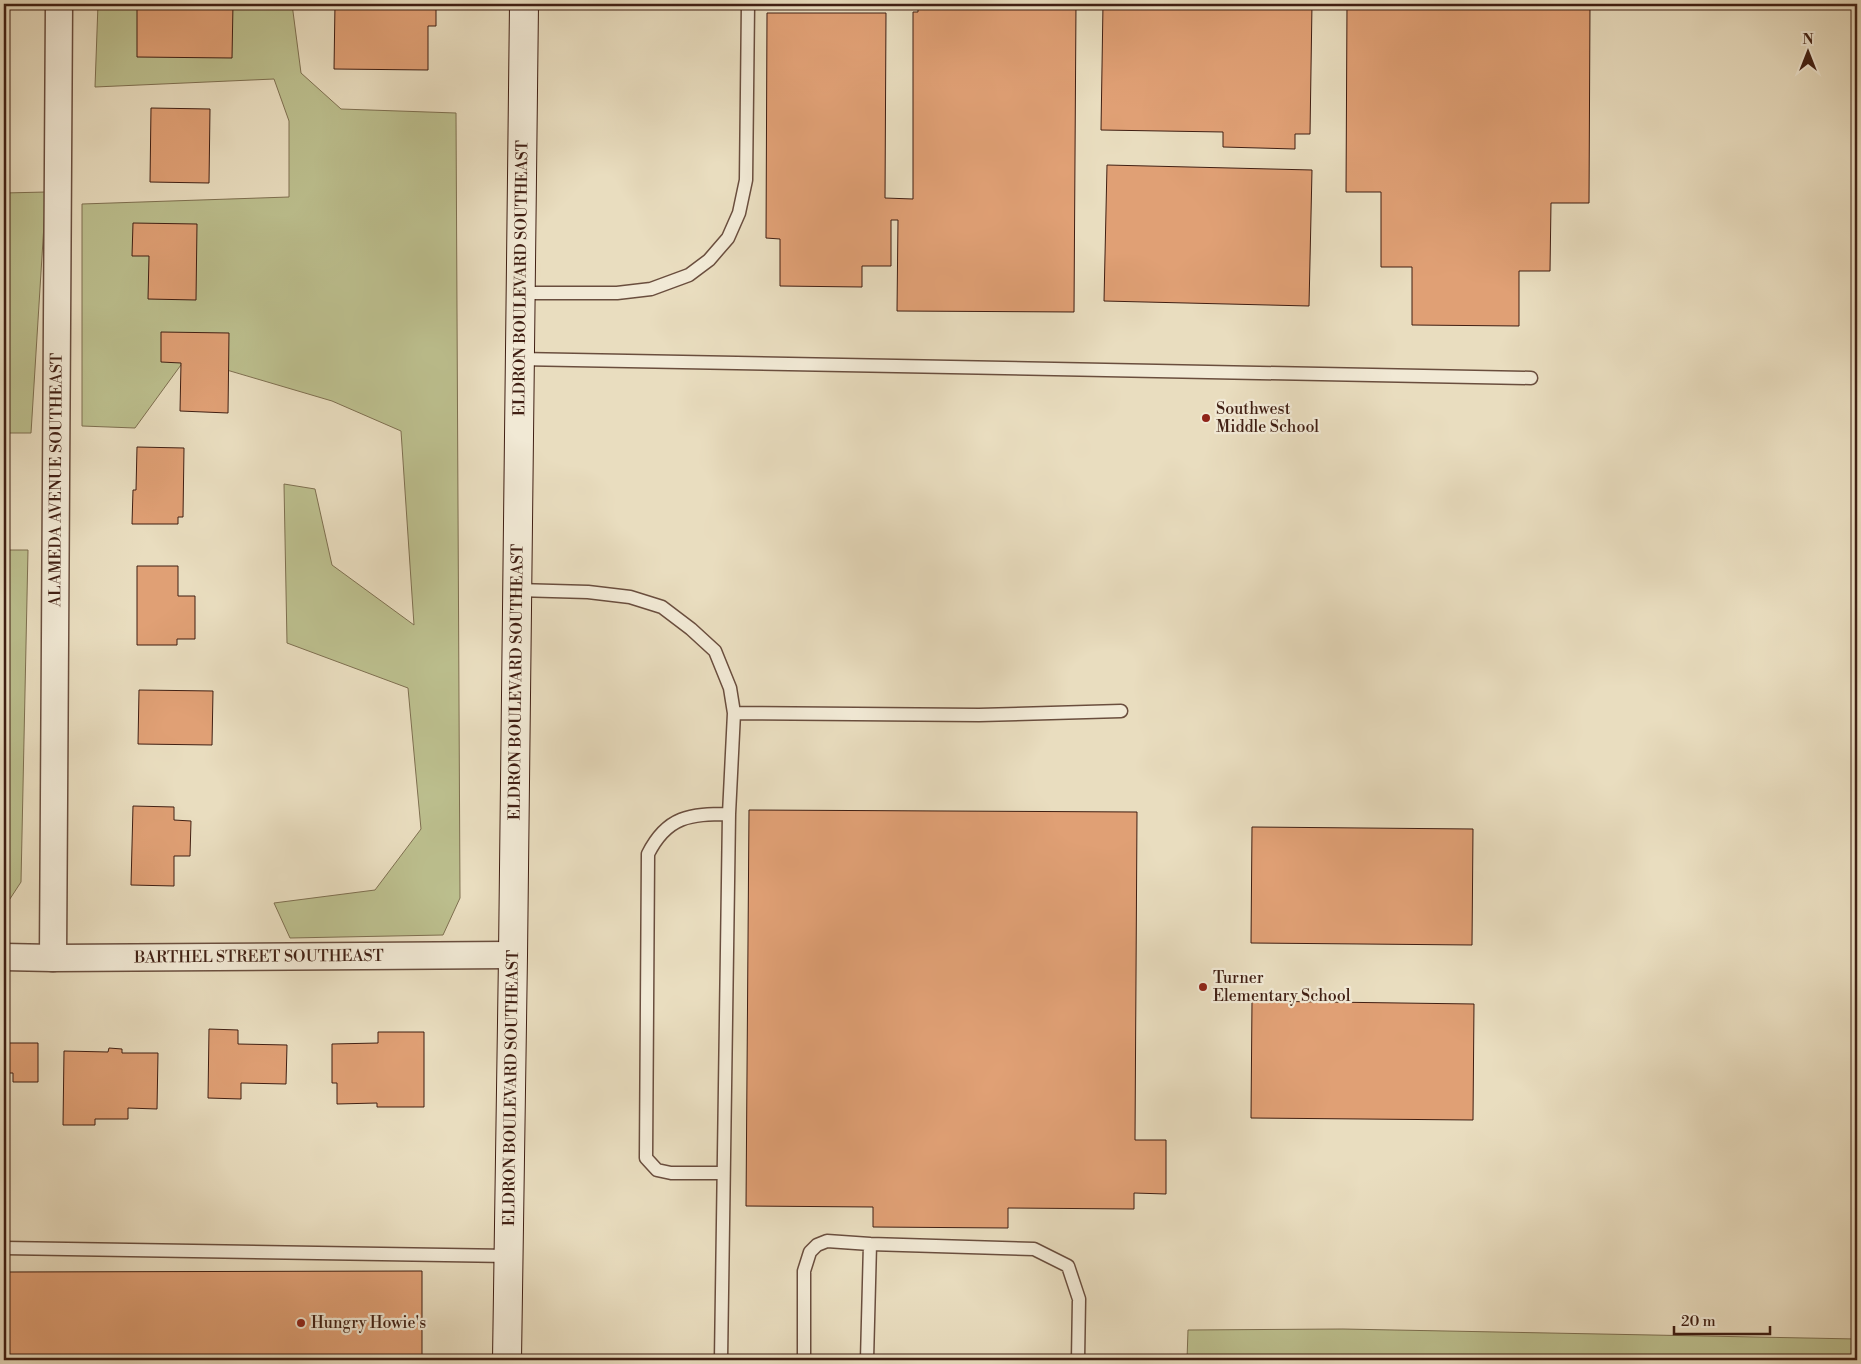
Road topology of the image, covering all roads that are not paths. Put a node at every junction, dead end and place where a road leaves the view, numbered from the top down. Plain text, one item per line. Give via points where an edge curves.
1 (59, 4) edge
2 (524, 4) edge
3 (748, 4) edge
4 (521, 293) junction
5 (520, 359) junction
6 (1530, 378) dead end
7 (517, 590) junction
8 (1121, 711) dead end
9 (734, 713) junction
10 (729, 814) junction
11 (513, 955) junction
12 (4, 957) edge
13 (53, 958) junction
14 (723, 1173) junction
15 (870, 1244) junction
16 (4, 1248) edge
17 (509, 1256) junction
18 (506, 1360) edge
19 (721, 1360) edge
20 (804, 1360) edge
21 (867, 1360) edge
22 (1078, 1360) edge

1 - 13 street, ALAMEDA AVENUE SOUTHEAST
2 - 4 street, ELDRON BOULEVARD SOUTHEAST
3 - 4 lane via 746,180 739,213 728,238 709,260 689,275 651,288 617,293
4 - 5 street, ELDRON BOULEVARD SOUTHEAST
5 - 6 lane
5 - 7 street, ELDRON BOULEVARD SOUTHEAST
7 - 9 lane via 588,592 630,597 662,607 715,651 730,688
7 - 11 street, ELDRON BOULEVARD SOUTHEAST
8 - 9 lane via 979,715
9 - 10 lane
10 - 14 lane
10 - 14 lane via 698,814 679,819 656,839 648,854 646,1158 658,1170 671,1173
11 - 13 street, BARTHEL STREET SOUTHEAST
11 - 17 street, ELDRON BOULEVARD SOUTHEAST
12 - 13 street, BARTHEL STREET SOUTHEAST
14 - 19 lane
15 - 20 lane via 827,1241 810,1252 804,1271
15 - 21 lane
15 - 22 lane via 1034,1249 1068,1266 1079,1299
16 - 17 lane
17 - 18 street, ELDRON BOULEVARD SOUTHEAST

